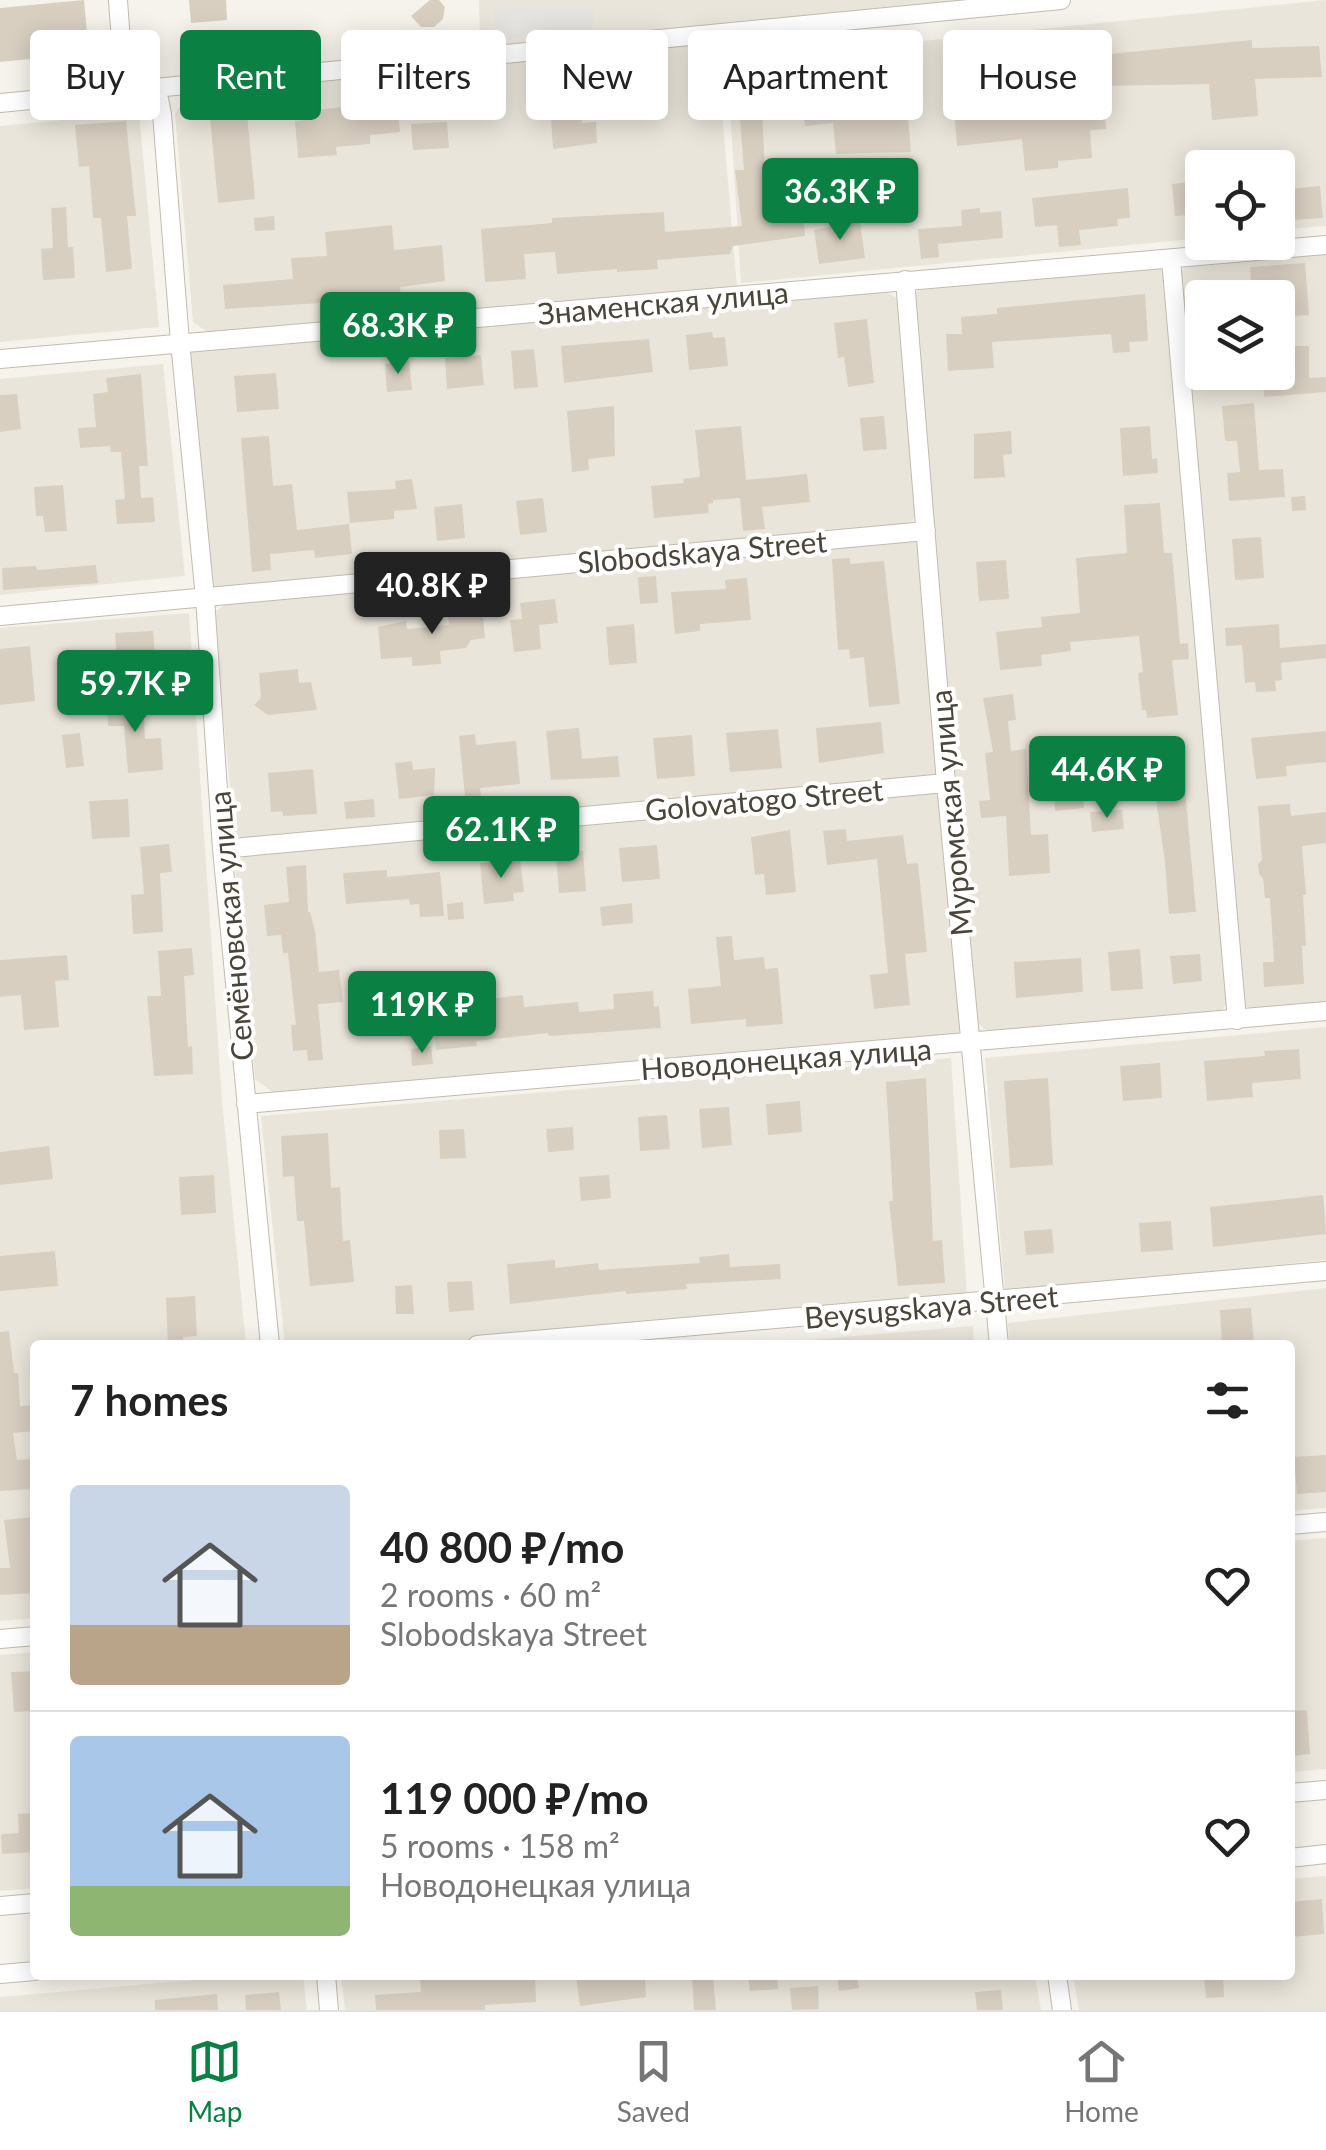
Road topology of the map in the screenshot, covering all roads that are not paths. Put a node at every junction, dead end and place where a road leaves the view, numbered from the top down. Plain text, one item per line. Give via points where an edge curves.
1 (118, 0) edge
2 (1061, 0) edge
3 (120, 30) edge
4 (160, 89) edge
5 (30, 100) edge
6 (0, 102) edge
7 (160, 104) edge
8 (1326, 245) edge
9 (1171, 259) junction
10 (905, 280) junction
11 (180, 342) junction
12 (0, 358) edge
13 (926, 530) junction
14 (205, 598) junction
15 (0, 616) edge
16 (946, 783) junction
17 (222, 849) junction
18 (1326, 1011) edge
19 (1237, 1020) junction
20 (970, 1044) junction
21 (246, 1104) junction
22 (1326, 1271) edge
23 (995, 1301) junction
24 (270, 1340) edge
25 (536, 1340) edge
26 (999, 1340) edge
27 (1326, 1522) edge
28 (1295, 1525) edge
29 (30, 1637) edge
30 (0, 1640) edge
31 (1326, 1790) edge
32 (1295, 1793) edge
33 (1326, 1854) edge
34 (1295, 1857) edge
35 (30, 1903) edge
36 (0, 1906) edge
37 (30, 1971) edge
38 (0, 1974) edge
39 (326, 1980) edge
40 (1057, 1980) edge
41 (329, 2010) edge
42 (1062, 2010) edge

1 - 3 street
2 - 4 street
5 - 6 street
7 - 11 street, Семёновская улица
8 - 9 street, Знаменская улица
9 - 10 street, Знаменская улица
9 - 19 street
10 - 11 street, Знаменская улица
10 - 13 street, Муромская улица
11 - 12 street, Знаменская улица
11 - 14 street, Семёновская улица
13 - 14 street, Slobodskaya Street
13 - 16 street, Муромская улица
14 - 15 street, Slobodskaya Street
14 - 17 street, Семёновская улица
16 - 17 street, Golovatogo Street
16 - 20 street, Муромская улица
17 - 21 street, Семёновская улица
18 - 19 street, Новодонецкая улица
19 - 20 street, Новодонецкая улица
20 - 21 street, Новодонецкая улица
20 - 23 street, Муромская улица
21 - 24 street, Семёновская улица
22 - 23 street, Beysugskaya Street
23 - 25 street, Beysugskaya Street
23 - 26 street, Муромская улица
27 - 28 street
29 - 30 street
31 - 32 street
33 - 34 street
35 - 36 street
37 - 38 street
39 - 41 street
40 - 42 street

